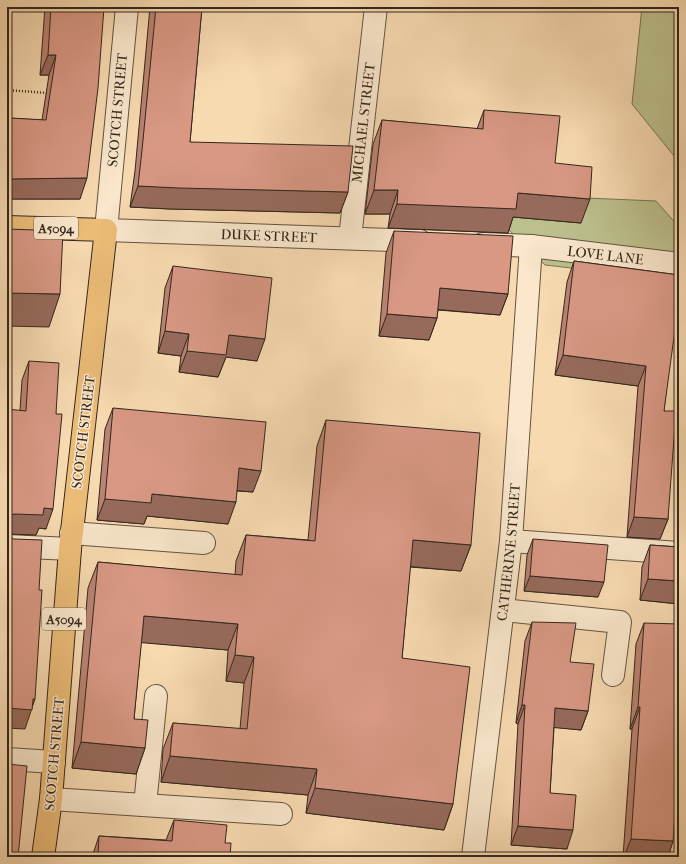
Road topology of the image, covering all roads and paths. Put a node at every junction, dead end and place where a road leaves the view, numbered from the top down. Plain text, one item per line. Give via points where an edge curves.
1 (127, 7) edge
2 (376, 7) edge
3 (7, 90) edge
4 (55, 93) edge
5 (7, 227) edge
6 (106, 230) junction
7 (350, 238) junction
8 (437, 242) edge
9 (460, 243) edge
10 (531, 246) junction
11 (679, 264) edge
12 (511, 540) junction
13 (70, 541) junction
14 (204, 543) dead end
15 (7, 546) edge
16 (679, 553) edge
17 (503, 610) junction
18 (613, 675) dead end
19 (156, 696) dead end
20 (7, 758) edge
21 (54, 762) junction
22 (51, 799) junction
23 (145, 805) junction
24 (280, 814) dead end
25 (43, 857) edge
26 (473, 857) edge

1 - 6 street, SCOTCH STREET
2 - 7 street, MICHAEL STREET
3 - 4 path
5 - 6 main road, DUKE STREET / A5094
6 - 7 street, DUKE STREET
6 - 13 main road, SCOTCH STREET / A5094
7 - 8 street, DUKE STREET
9 - 10 street
10 - 11 street, LOVE LANE
10 - 12 street, CATHERINE STREET
12 - 16 street
12 - 17 street, CATHERINE STREET
13 - 14 street
13 - 15 street
13 - 21 main road, SCOTCH STREET / A5094
17 - 18 street via 620,622
17 - 26 street, CATHERINE STREET
19 - 23 street
20 - 21 street
21 - 22 main road, SCOTCH STREET / A5094
22 - 23 street
22 - 25 main road, SCOTCH STREET / A5094
23 - 24 street

